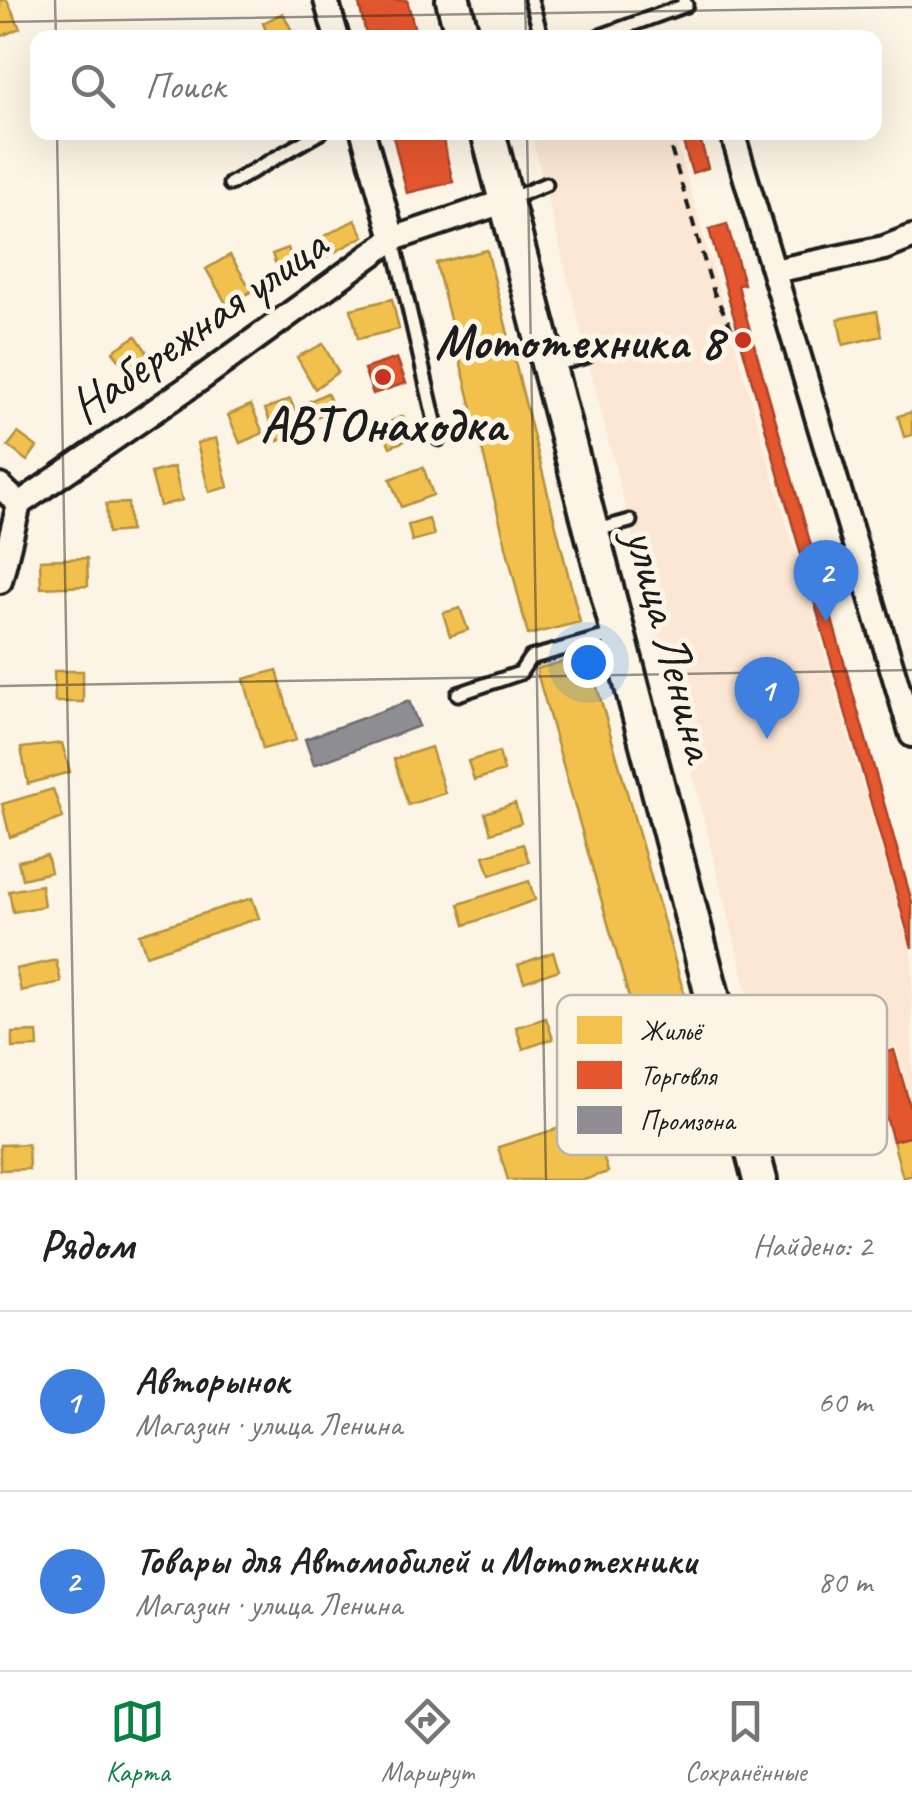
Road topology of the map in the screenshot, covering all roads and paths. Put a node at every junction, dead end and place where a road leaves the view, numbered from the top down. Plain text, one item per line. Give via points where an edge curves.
1 (326, 0) edge
2 (453, 0) edge
3 (531, 0) edge
4 (684, 0) edge
5 (335, 30) edge
6 (461, 30) edge
7 (540, 30) edge
8 (617, 30) edge
9 (306, 140) edge
10 (365, 140) edge
11 (490, 140) edge
12 (668, 140) edge
13 (734, 140) edge
14 (230, 184) dead end
15 (546, 184) dead end
16 (506, 201) junction
17 (912, 237) edge
18 (393, 239) junction
19 (774, 271) junction
20 (738, 342) dead end
21 (588, 356) dead end
22 (550, 366) junction
23 (439, 439) dead end
24 (0, 486) edge
25 (19, 504) junction
26 (630, 521) dead end
27 (592, 531) junction
28 (0, 581) edge
29 (619, 633) junction
30 (458, 694) dead end
31 (912, 735) edge
32 (712, 995) edge
33 (754, 1155) edge
34 (760, 1180) edge

1 - 5 street
2 - 6 main road
3 - 7 lane
4 - 8 lane via 686,5
9 - 14 lane
10 - 18 street
11 - 16 main road, улица Ленина
12 - 20 path via 714,294
13 - 19 street
15 - 16 lane
16 - 18 street, Набережная улица
16 - 22 main road, улица Ленина
17 - 19 street
18 - 23 lane
18 - 25 street, Набережная улица
19 - 31 street
21 - 22 lane
22 - 27 main road, улица Ленина
24 - 25 street
25 - 28 street
26 - 27 lane
27 - 29 main road, улица Ленина
29 - 30 lane via 530,658 520,672
29 - 32 main road, улица Ленина
33 - 34 main road, улица Ленина

